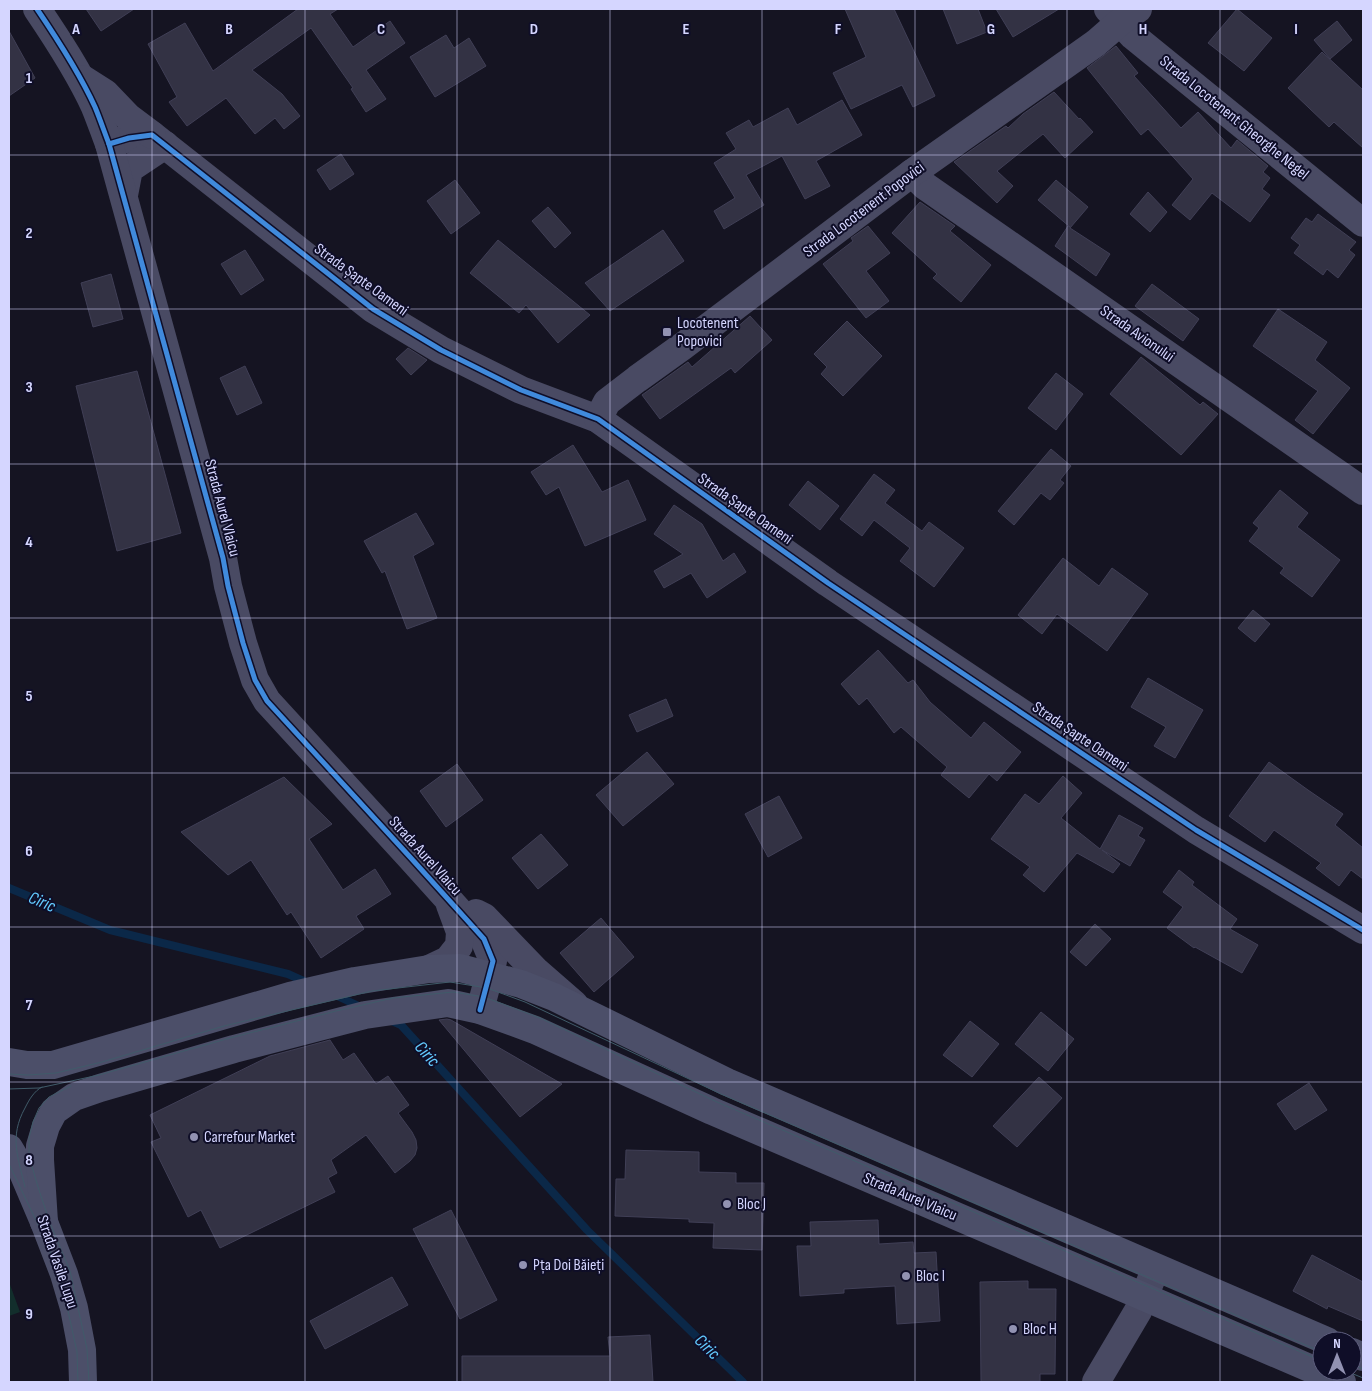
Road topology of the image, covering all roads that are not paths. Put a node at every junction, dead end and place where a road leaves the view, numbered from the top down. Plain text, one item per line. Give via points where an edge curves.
1 (38, 9) edge
2 (1122, 13) edge
3 (80, 77) junction
4 (158, 140) junction
5 (109, 144) junction
6 (912, 173) junction
7 (124, 195) junction
8 (1363, 223) edge
9 (598, 420) junction
10 (1363, 491) edge
11 (448, 899) junction
12 (1363, 930) edge
13 (429, 969) junction
14 (489, 975) junction
15 (480, 1010) junction
16 (585, 1013) junction
17 (9, 1062) edge
18 (9, 1148) edge
19 (44, 1222) junction
20 (1156, 1268) junction
21 (1144, 1297) junction
22 (1312, 1335) edge
23 (83, 1382) edge
24 (1096, 1382) edge
25 (1342, 1382) edge

1 - 3 street, Strada Aurel Vlaicu
2 - 6 street, Strada Locotenent Popovici via 1096,43
2 - 8 street, Strada Locotenent Gheorghe Negel via 1133,36
3 - 4 street, Strada Șapte Oameni via 105,93 128,117
3 - 5 street, Strada Aurel Vlaicu
4 - 5 street via 129,138
4 - 7 street via 129,169
4 - 9 street, Strada Șapte Oameni via 373,309 441,350 521,390
5 - 7 street, Strada Aurel Vlaicu
6 - 9 street, Strada Locotenent Popovici via 607,402
6 - 10 street, Strada Avionului via 924,186
7 - 11 street, Strada Aurel Vlaicu via 255,680 266,701
9 - 12 street, Strada Șapte Oameni via 828,583 1180,819
11 - 13 street via 460,932 459,946 448,960
11 - 14 street, Strada Aurel Vlaicu via 484,939 493,961
11 - 16 street, Strada Aurel Vlaicu via 484,917 535,970
13 - 14 main road, Strada Aurel Vlaicu via 460,968
13 - 17 main road, Strada Aurel Vlaicu via 290,996 53,1065
14 - 15 street, Strada Aurel Vlaicu
14 - 16 main road, Strada Aurel Vlaicu via 537,990
15 - 19 main road, Strada Aurel Vlaicu via 448,1003 365,1015 234,1049 74,1097 54,1111 40,1146
15 - 21 main road, Strada Aurel Vlaicu via 535,1030 712,1111
16 - 20 main road, Strada Aurel Vlaicu via 727,1082
18 - 19 main road, Strada Vasile Lupu
19 - 23 main road, Strada Vasile Lupu via 74,1308 82,1350
20 - 21 street
20 - 22 main road, Strada Aurel Vlaicu
21 - 24 street
21 - 25 main road, Strada Aurel Vlaicu

